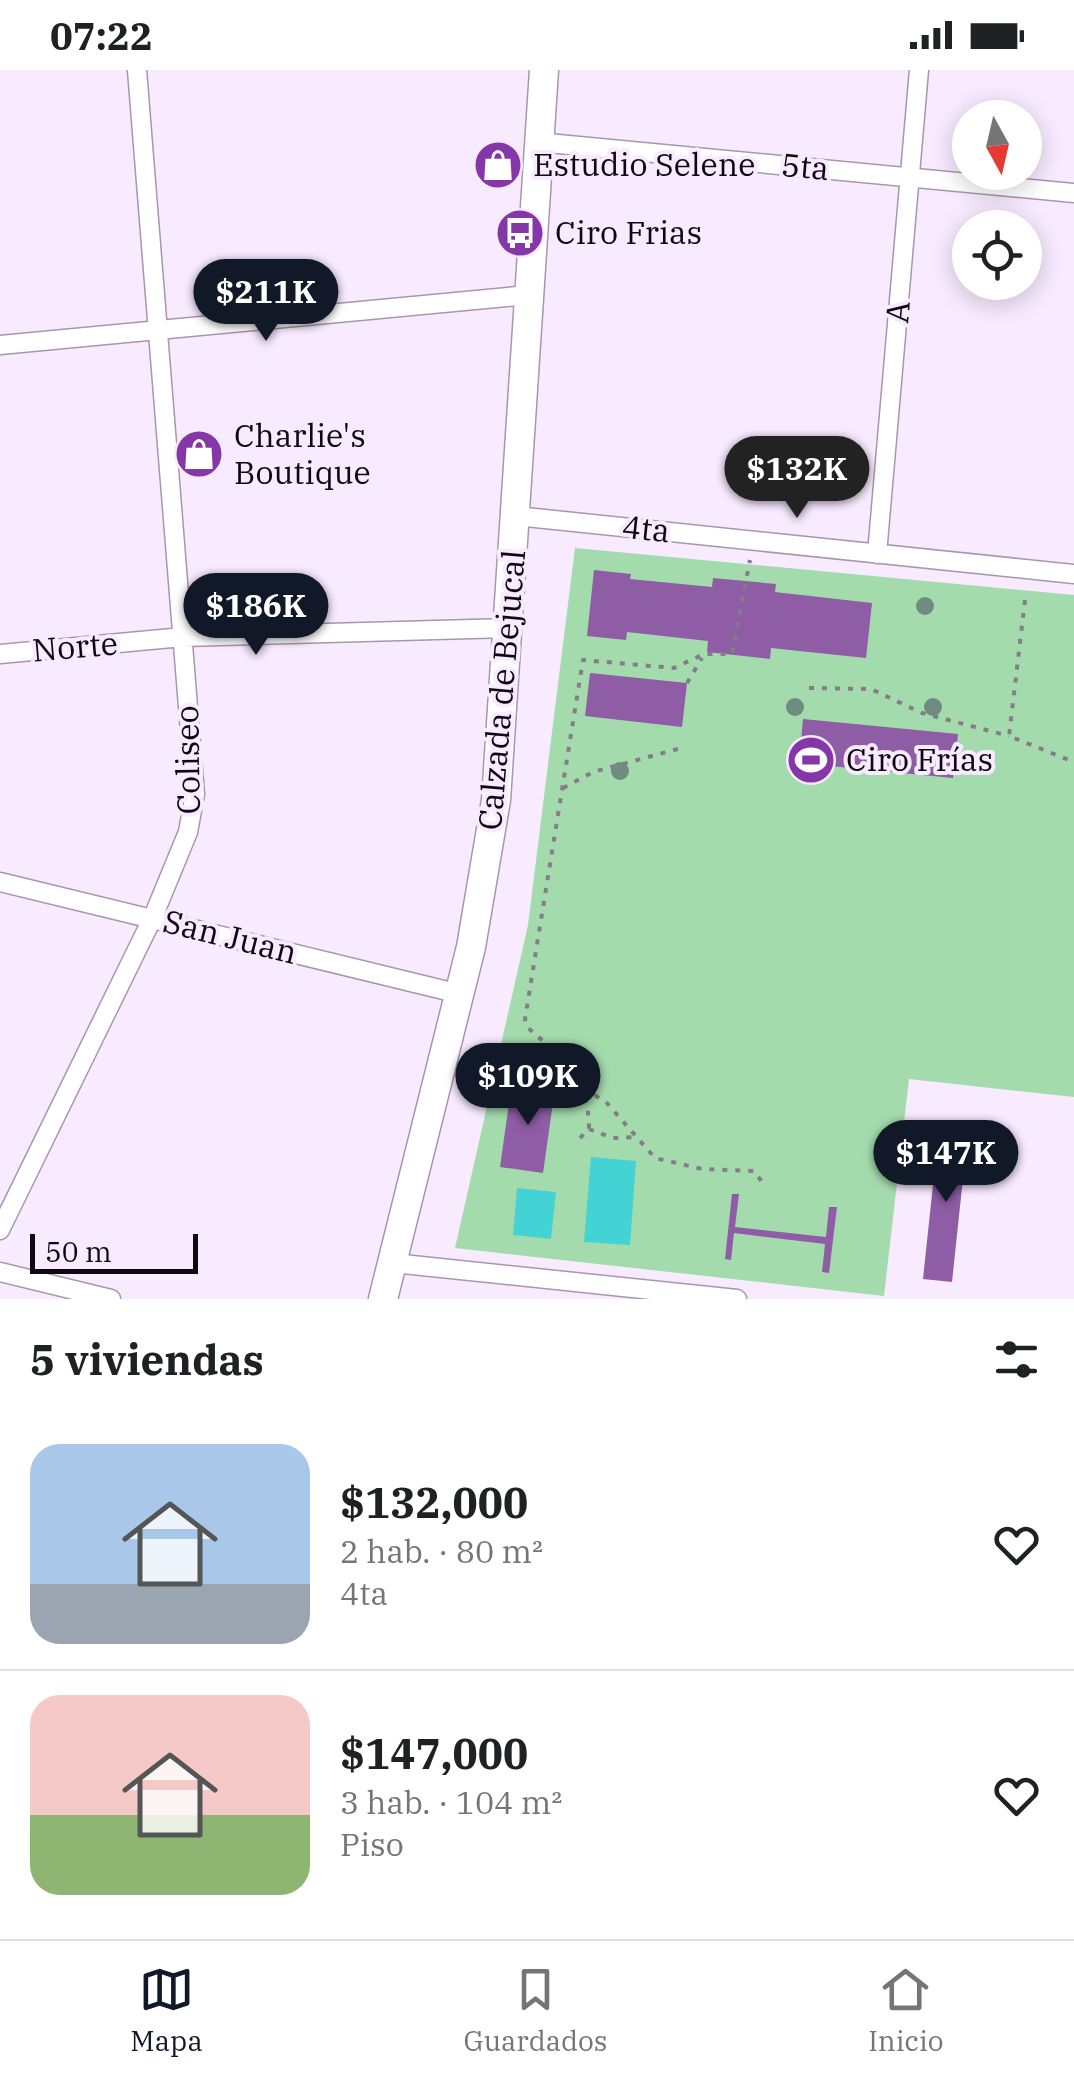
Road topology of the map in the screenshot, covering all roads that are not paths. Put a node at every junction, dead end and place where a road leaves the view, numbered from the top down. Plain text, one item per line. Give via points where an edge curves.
1 (138, 70) edge
2 (544, 70) edge
3 (920, 70) edge
4 (537, 142) junction
5 (910, 177) junction
6 (1074, 192) edge
7 (528, 295) junction
8 (158, 330) junction
9 (0, 345) edge
10 (516, 516) junction
11 (877, 554) junction
12 (1074, 574) edge
13 (510, 628) junction
14 (183, 636) junction
15 (0, 654) edge
16 (0, 882) edge
17 (152, 917) junction
18 (460, 994) junction
19 (0, 1230) edge
20 (393, 1263) junction
21 (0, 1272) edge
22 (111, 1299) edge
23 (383, 1299) edge
24 (737, 1299) edge

1 - 8 street, Coliseo
2 - 4 main road, Calzada de Bejucal
3 - 5 street, A
4 - 5 street, 5ta
4 - 7 main road, Calzada de Bejucal
5 - 6 street, 5ta
5 - 11 street, A
7 - 8 street
7 - 10 main road, Calzada de Bejucal
8 - 9 street
8 - 14 street, Coliseo
10 - 11 street, 4ta
10 - 13 main road, Calzada de Bejucal
11 - 12 street, 4ta
13 - 14 street, Norte
13 - 18 main road, Calzada de Bejucal via 490,850
14 - 15 street, Norte
14 - 17 street, Coliseo via 195,794 188,832
16 - 17 street, San Juan
17 - 18 street, San Juan
17 - 19 street, Coliseo
18 - 20 main road, Calzada de Bejucal
20 - 23 main road, Calzada de Bejucal
20 - 24 street
21 - 22 street

